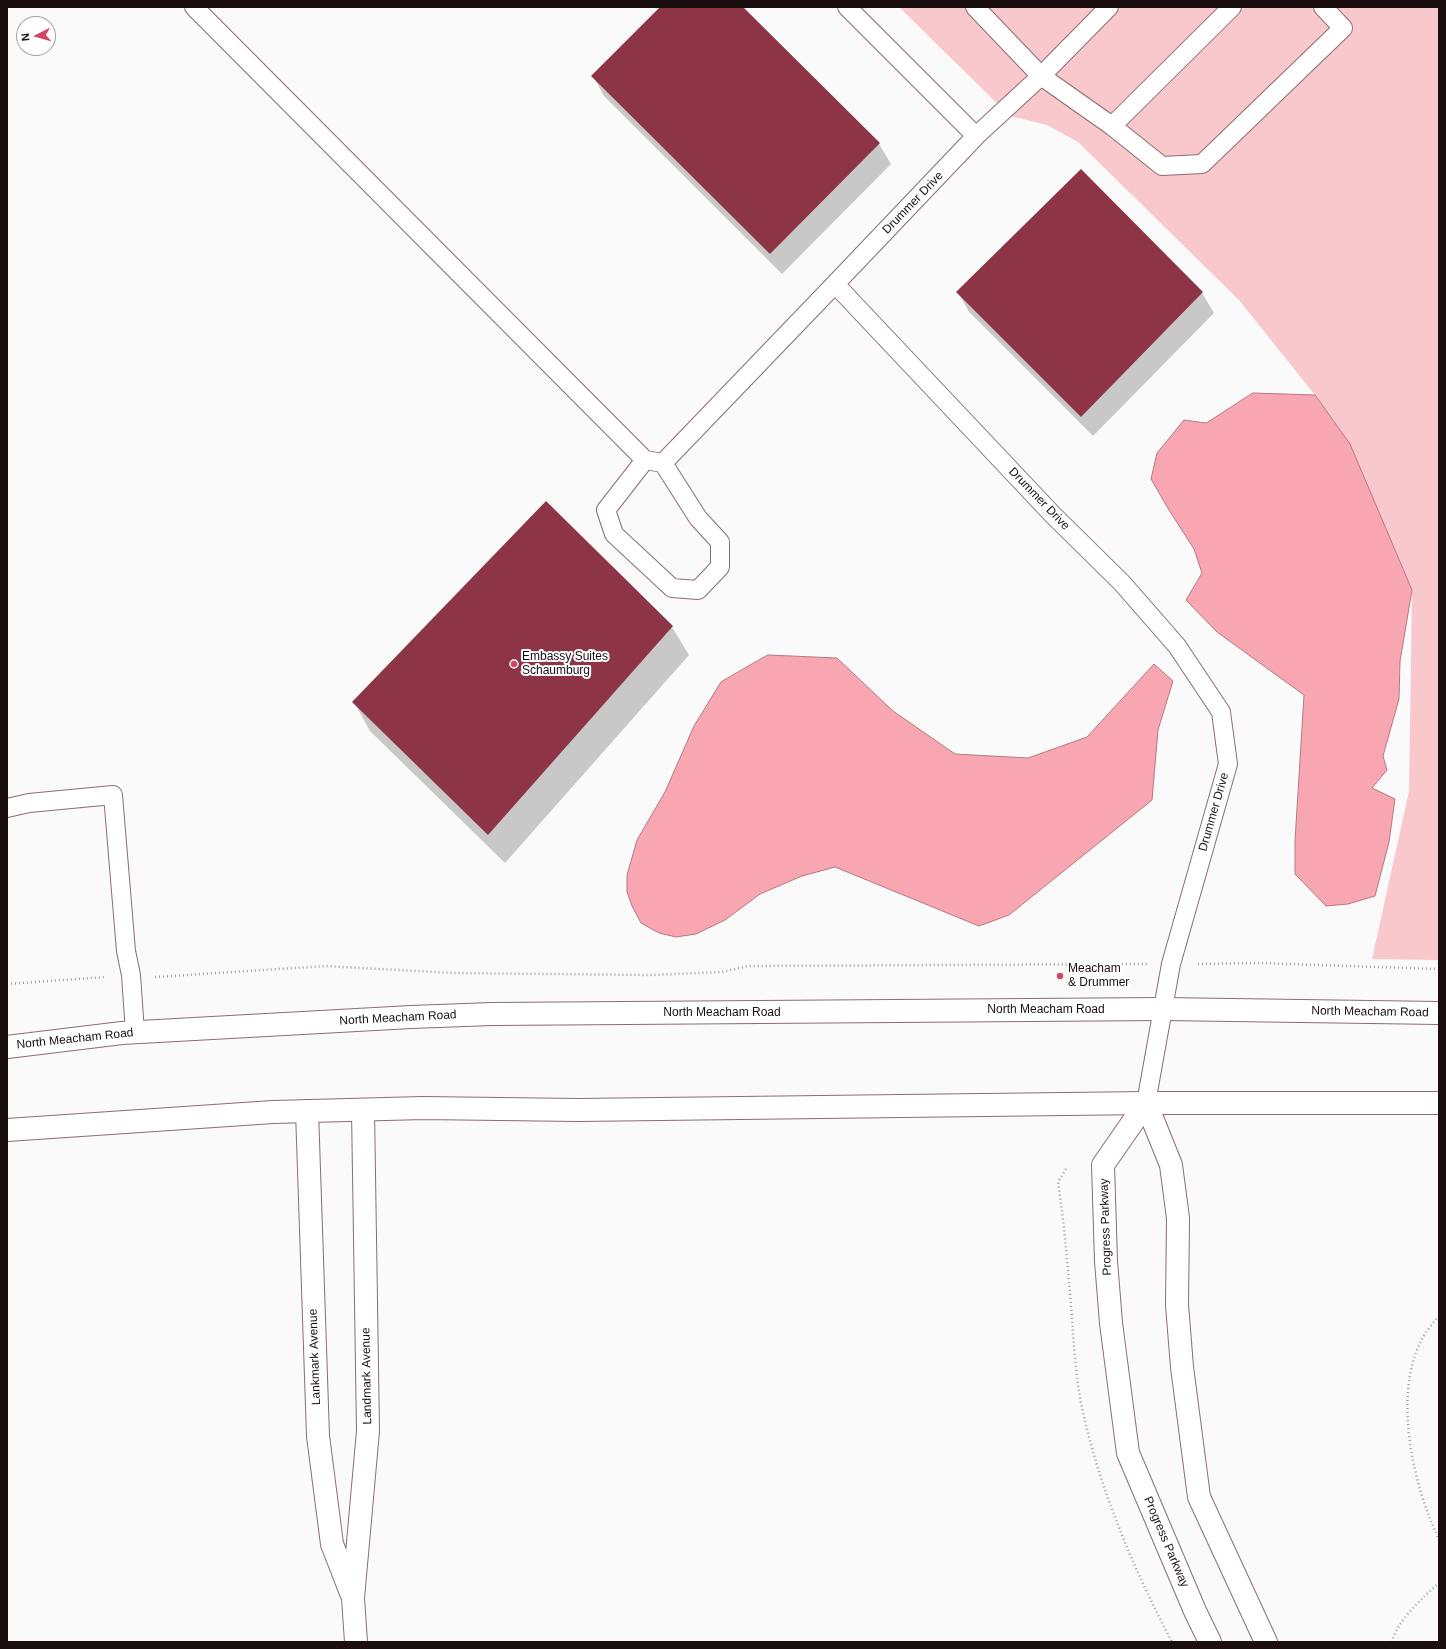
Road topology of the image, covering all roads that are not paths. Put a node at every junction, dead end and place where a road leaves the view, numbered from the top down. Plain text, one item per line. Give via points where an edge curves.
1 (194, 7) edge
2 (847, 7) edge
3 (1109, 7) edge
4 (1232, 7) edge
5 (1323, 7) edge
6 (980, 9) edge
7 (1041, 76) junction
8 (1112, 126) junction
9 (976, 136) junction
10 (835, 284) junction
11 (645, 460) junction
12 (663, 463) junction
13 (7, 808) edge
14 (1162, 1009) junction
15 (1439, 1013) edge
16 (135, 1032) junction
17 (7, 1047) edge
18 (1146, 1103) junction
19 (1439, 1103) edge
20 (363, 1110) junction
21 (307, 1111) junction
22 (7, 1130) edge
23 (353, 1598) junction
24 (356, 1642) edge
25 (1210, 1642) edge
26 (1266, 1642) edge

1 - 11 lane
2 - 9 lane
3 - 7 lane, Drummer Drive
4 - 8 lane
5 - 8 lane via 1343,28 1202,164 1162,166
6 - 7 lane
7 - 8 lane
7 - 9 lane, Drummer Drive
9 - 10 lane, Drummer Drive
10 - 12 lane
10 - 14 lane, Drummer Drive via 1053,515 1122,583 1177,646 1221,712 1228,764 1171,964
11 - 12 lane
11 - 12 lane via 606,510 614,534 672,588 698,590 720,567 720,542 698,518
13 - 16 lane via 29,803 113,795
14 - 15 main road, North Meacham Road
14 - 16 main road, North Meacham Road via 492,1014
14 - 18 lane, Drummer Drive
16 - 17 main road, North Meacham Road
18 - 19 main road
18 - 20 main road
18 - 25 main road, Progress Parkway via 1103,1165 1111,1323 1128,1453
18 - 26 main road via 1171,1165 1178,1218 1178,1305 1182,1367 1199,1497
20 - 21 main road
20 - 23 main road, Landmark Avenue via 368,1431
21 - 22 main road
21 - 23 main road, Lankmark Avenue via 318,1436 332,1544
23 - 24 main road, Landmark Avenue

